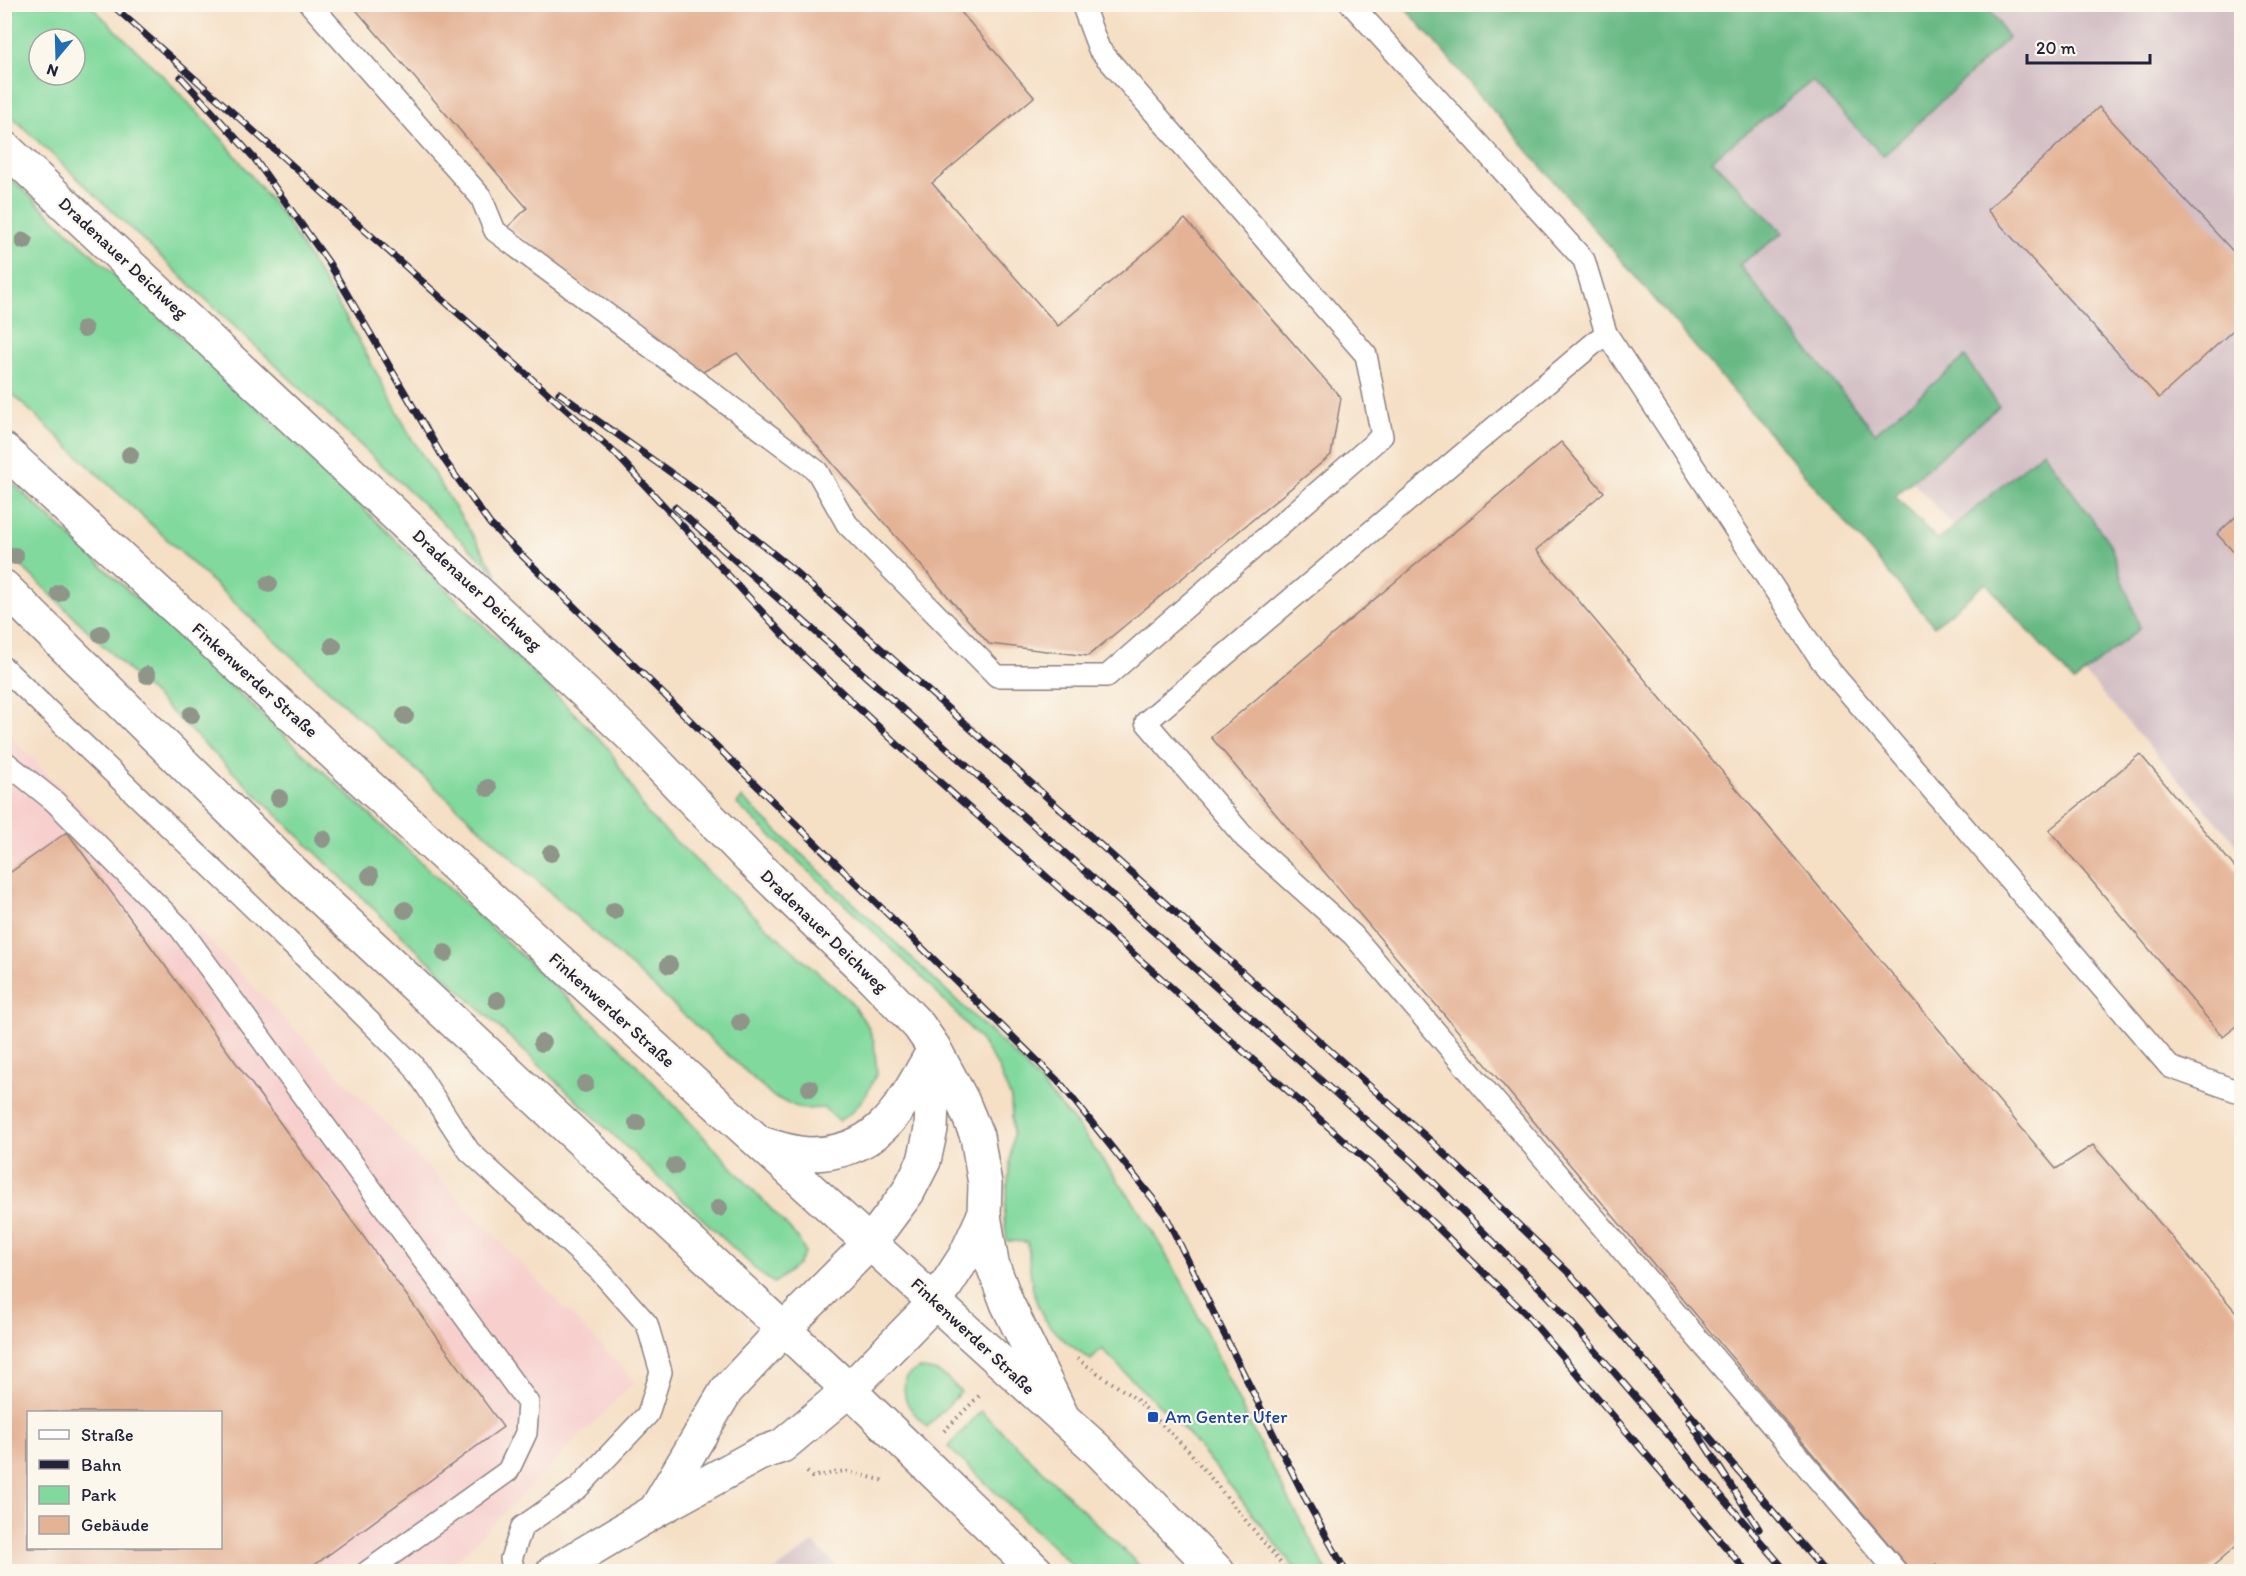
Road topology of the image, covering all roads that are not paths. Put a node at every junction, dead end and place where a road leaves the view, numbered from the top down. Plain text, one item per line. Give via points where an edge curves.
1 (310, 4) edge
2 (1082, 4) edge
3 (1351, 4) edge
4 (4, 147) edge
5 (1606, 333) junction
6 (4, 450) edge
7 (4, 587) edge
8 (4, 668) edge
9 (4, 761) edge
10 (934, 1048) junction
11 (2241, 1093) edge
12 (758, 1143) junction
13 (984, 1215) junction
14 (870, 1242) junction
15 (936, 1301) junction
16 (783, 1330) junction
17 (849, 1390) junction
18 (1064, 1419) junction
19 (655, 1510) junction
20 (367, 1572) edge
21 (514, 1572) edge
22 (553, 1572) edge
23 (1037, 1572) edge
24 (1218, 1572) edge
25 (1897, 1572) edge

1 - 2 lane via 481,197 495,231 817,471 847,524 997,676 1107,676 1382,436 1366,355 1099,49
3 - 5 lane via 1584,260
4 - 10 main road, Dradenauer Deichweg via 632,737 898,1003
5 - 11 lane via 1821,660 2170,1067
5 - 25 lane via 1146,722 1245,838 1353,935
6 - 12 main road, Finkenwerder Straße
7 - 16 main road via 294,873
8 - 21 lane via 412,1064 469,1150 600,1271 646,1324 661,1372 648,1414 578,1488 522,1527 511,1559
9 - 20 lane via 54,801 180,928 528,1402 526,1433 508,1471
10 - 12 main road via 906,1098 882,1130 851,1147 807,1154
10 - 13 main road, Dradenauer Deichweg via 977,1136 985,1184
10 - 14 main road via 931,1130 924,1161 908,1192
12 - 14 main road, Finkenwerder Straße
13 - 15 main road, Dradenauer Deichweg via 965,1256
13 - 18 main road, Dradenauer Deichweg via 992,1263 1007,1303
14 - 15 main road, Finkenwerder Straße
14 - 16 main road
15 - 17 main road, Dradenauer Deichweg
15 - 18 main road, Finkenwerder Straße
16 - 17 main road
16 - 19 main road via 726,1391
17 - 19 main road via 782,1446 759,1454
17 - 23 main road
18 - 24 main road, Finkenwerder Straße
19 - 22 main road

